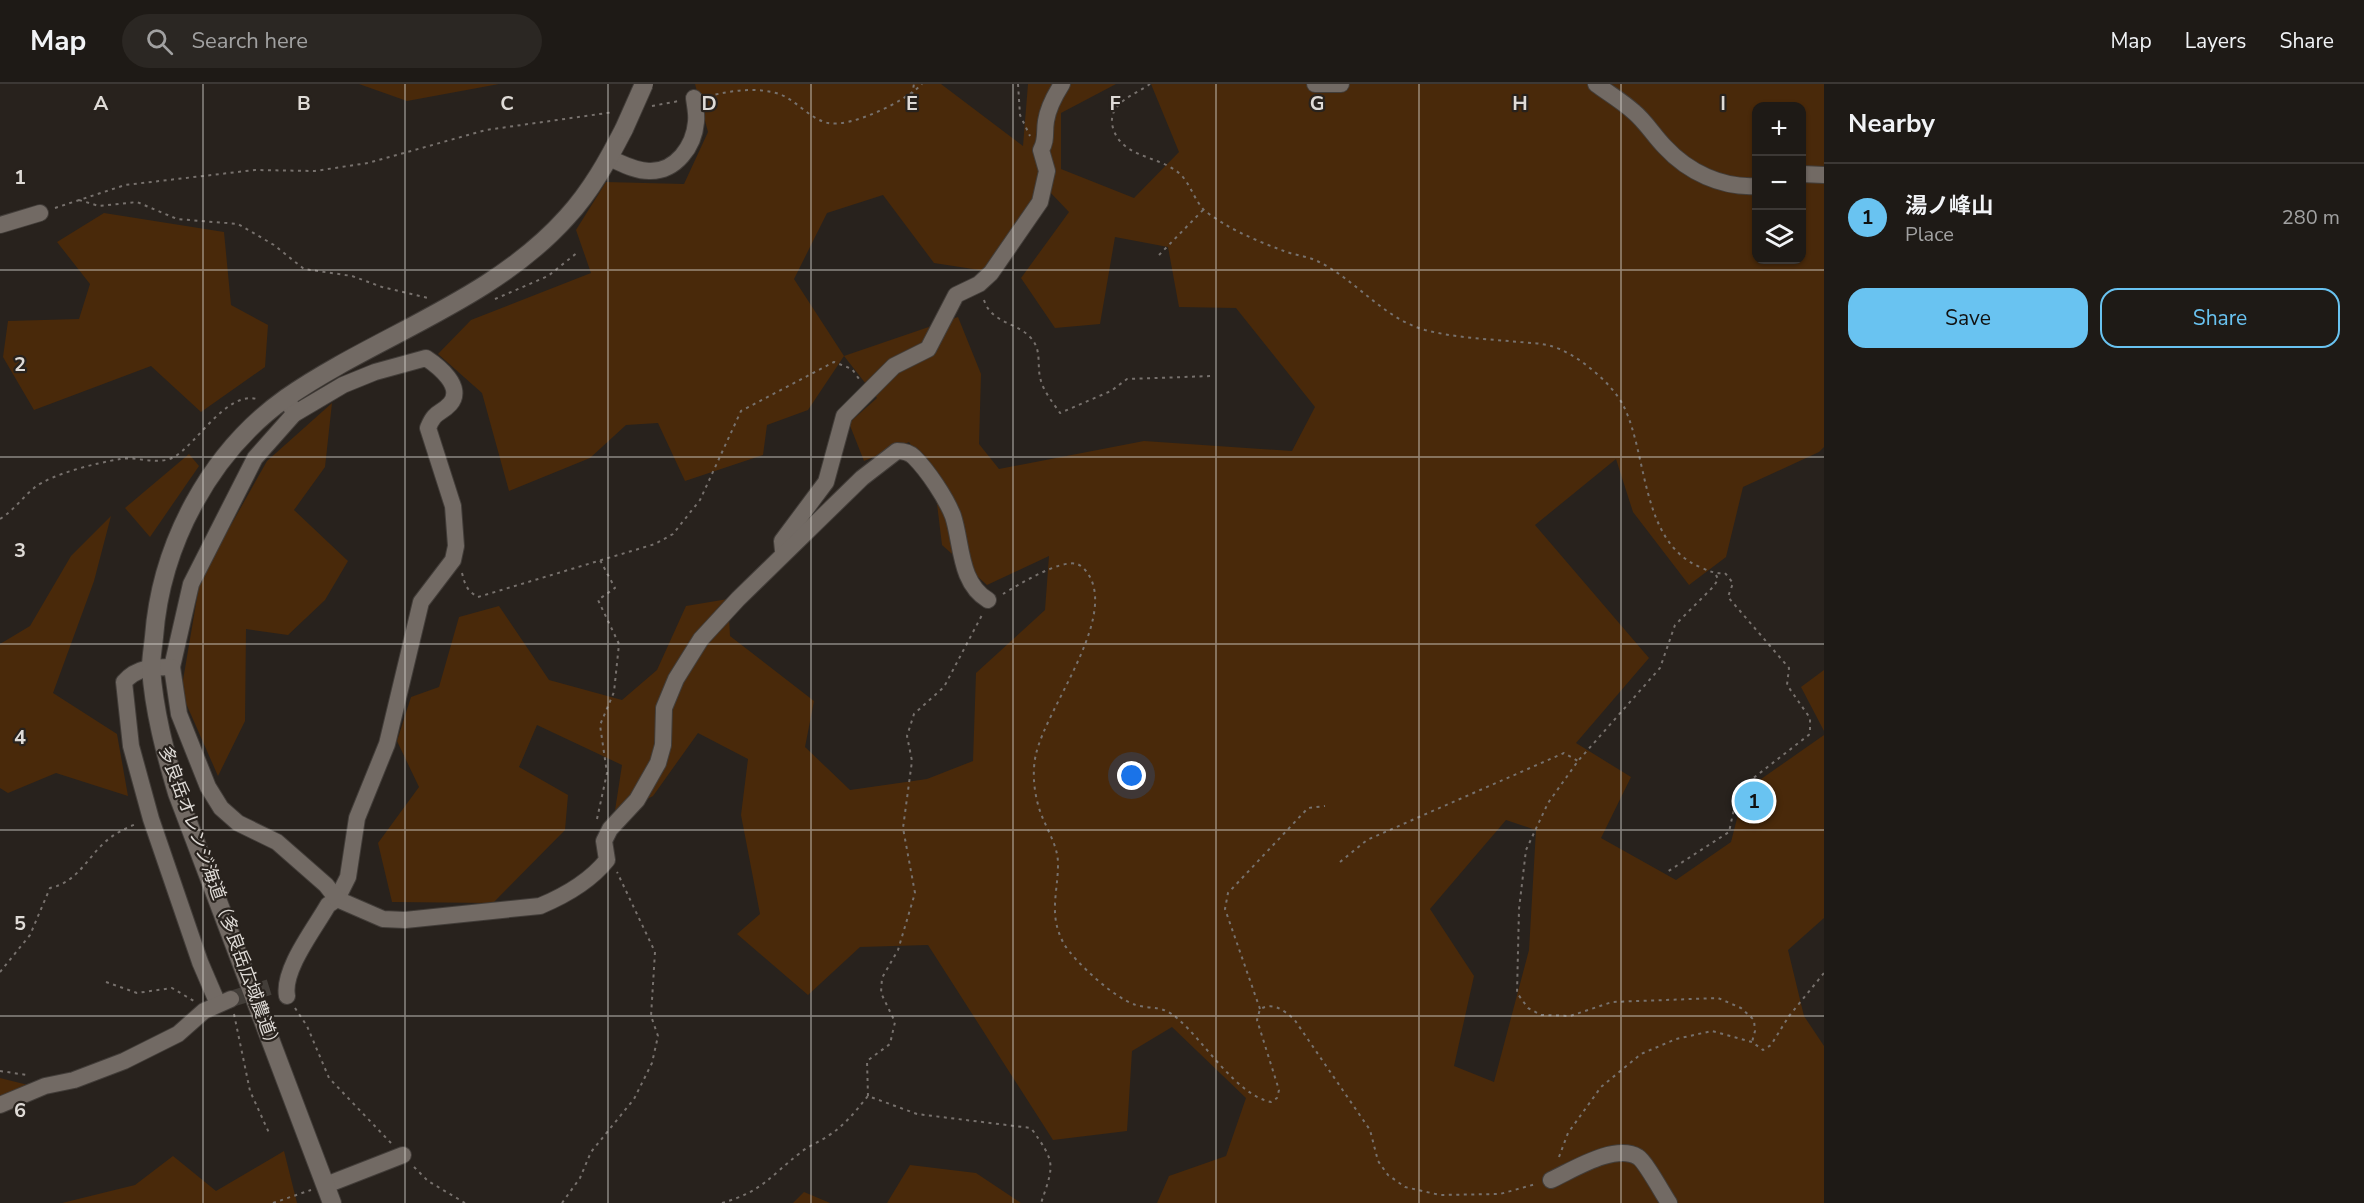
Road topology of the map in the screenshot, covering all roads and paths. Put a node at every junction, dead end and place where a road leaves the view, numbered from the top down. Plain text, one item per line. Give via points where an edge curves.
1 (644, 84) edge
2 (914, 84) edge
3 (922, 84) edge
4 (1018, 84) edge
5 (1062, 84) edge
6 (1150, 84) edge
7 (1315, 84) edge
8 (1341, 84) edge
9 (1596, 84) edge
10 (912, 95) junction
11 (694, 98) junction
12 (651, 106) dead end
13 (621, 120) junction
14 (1041, 150) junction
15 (609, 158) junction
16 (1806, 174) edge
17 (1824, 175) edge
18 (1752, 186) edge
19 (79, 200) junction
20 (1204, 209) junction
21 (40, 213) joint
22 (0, 225) edge
23 (578, 252) dead end
24 (1160, 255) dead end
25 (979, 284) junction
26 (456, 302) junction
27 (486, 303) dead end
28 (1212, 376) dead end
29 (867, 391) junction
30 (291, 406) junction
31 (271, 410) junction
32 (0, 519) edge
33 (783, 554) junction
34 (453, 560) junction
35 (600, 560) junction
36 (1716, 574) junction
37 (988, 600) junction
38 (172, 667) junction
39 (151, 668) junction
40 (1578, 761) junction
41 (1324, 806) dead end
42 (151, 819) junction
43 (604, 841) junction
44 (607, 860) junction
45 (1340, 862) dead end
46 (1667, 872) dead end
47 (337, 899) junction
48 (0, 972) edge
49 (1824, 973) edge
50 (105, 982) dead end
51 (282, 989) joint
52 (218, 1005) junction
53 (1260, 1009) junction
54 (1752, 1042) junction
55 (0, 1071) edge
56 (45, 1086) junction
57 (868, 1096) junction
58 (0, 1105) edge
59 (270, 1135) dead end
60 (403, 1155) junction
61 (1551, 1180) junction
62 (326, 1185) junction
63 (273, 1203) edge
64 (332, 1203) edge
65 (465, 1203) edge
66 (562, 1203) edge
67 (722, 1203) edge
68 (1041, 1203) edge
69 (1669, 1203) edge

1 - 13 street, 多良岳オレンジ海道（多良岳広域農道）, bridge
2 - 10 path
3 - 10 path
4 - 14 path via 1020,115 1028,135
5 - 14 street via 1046,120 1046,143
6 - 20 path via 1121,102 1113,113 1113,128 1122,144 1173,168 1185,178
7 - 8 street
9 - 18 street via 1634,111 1683,163 1725,184
10 - 11 path via 845,124 826,123 779,94 749,88
11 - 12 path
11 - 15 street via 696,122 692,139 673,164 650,172
13 - 15 street, 多良岳オレンジ海道（多良岳広域農道）
13 - 19 path via 486,130 368,163 315,171 255,170 125,185
14 - 25 street via 1047,171 1040,202 991,273
15 - 26 street, 多良岳オレンジ海道（多良岳広域農道） via 567,218 507,270
16 - 17 street
19 - 21 path
19 - 26 path via 99,206 137,202 177,219 238,224 304,269 352,276 382,287
20 - 24 path
20 - 36 path via 1228,226 1315,261 1346,278 1399,319 1424,330 1551,346 1572,355 1604,380 1624,406 1654,515 1676,551 1692,564
21 - 22 street
23 - 27 path via 548,276
25 - 28 path via 985,305 998,320 1029,335 1038,346 1041,382 1060,413 1111,391 1127,379
25 - 29 street via 956,295 928,349 894,366
26 - 30 street, 多良岳オレンジ海道（多良岳広域農道） via 327,373
29 - 33 street via 844,416 826,482 782,541
29 - 35 path via 852,369 834,362 741,411 700,500 673,534 655,544
30 - 31 street, 多良岳オレンジ海道（多良岳広域農道）
30 - 34 street via 375,372 426,358 441,367 453,384 454,396 451,404 433,416 428,428 453,506
30 - 38 street via 255,458 191,584
31 - 32 path via 258,400 243,399 218,414 176,456 166,460 122,459 50,478 33,488
31 - 39 street, 多良岳オレンジ海道（多良岳広域農道） via 213,471 186,517 156,610
33 - 37 street via 862,478 890,456 904,452 913,456 940,493 952,515 973,586
33 - 43 street via 701,639 676,679 664,708 658,764 637,800
34 - 35 path via 461,567 470,593 478,597
34 - 47 street via 421,602 387,744 357,818 348,877
35 - 43 path via 615,588 598,600 619,644 614,692 600,725 607,774 596,825
36 - 40 path via 1714,586 1675,625 1660,668
36 - 46 path via 1725,573 1734,584 1728,597 1789,668 1787,686 1810,718 1809,734 1738,790 1730,832
37 - 53 path via 1040,572 1071,563 1079,564 1093,584 1096,600 1084,650 1046,724 1035,756 1034,790 1057,854 1054,901 1056,922 1065,944 1122,1000 1138,1006 1160,1007 1177,1018 1250,1094 1271,1102 1277,1098 1278,1090 1257,1020
37 - 57 path via 944,687 914,714 907,736 912,761 903,828 915,893 898,950 882,978 880,993 895,1022 890,1044 867,1061
38 - 39 street
38 - 47 street via 179,714 208,787 221,808 238,823 277,842
39 - 42 street via 133,672 124,682 131,746
39 - 62 street, 多良岳オレンジ海道（多良岳広域農道） via 160,735 177,793
40 - 45 path via 1564,753 1367,840
40 - 54 path via 1548,803 1526,850 1519,909 1517,993 1528,1008 1541,1015 1570,1016 1612,1002 1718,998 1741,1008 1754,1020
41 - 53 path via 1308,808 1228,894 1225,909
42 - 48 path via 122,829 102,844 63,886 50,888 30,936
42 - 52 street
43 - 44 street
44 - 47 street via 590,876 540,906 405,920 383,919
44 - 66 path via 616,870 655,952 651,1016 658,1036 652,1063 633,1099 591,1152 580,1178
47 - 51 street via 328,905
49 - 54 path via 1771,1045 1763,1050
50 - 52 path via 137,993 172,988 195,1001
51 - 60 path via 307,1026 329,1077
52 - 56 street via 178,1034 124,1061 74,1080
52 - 59 path
53 - 61 path via 1268,1005 1279,1008 1294,1019 1370,1130 1378,1161 1404,1187 1440,1195 1500,1194
54 - 61 path via 1712,1031 1676,1039 1641,1054 1601,1087 1568,1134
55 - 56 path via 32,1076
56 - 58 street
57 - 67 path via 847,1122 801,1151 765,1185
57 - 68 path via 917,1114 1031,1128 1050,1154 1050,1176
60 - 62 street
60 - 65 path via 428,1181
61 - 69 street via 1605,1155 1623,1152 1639,1157
62 - 63 path
62 - 64 street, 多良岳オレンジ海道（多良岳広域農道）

